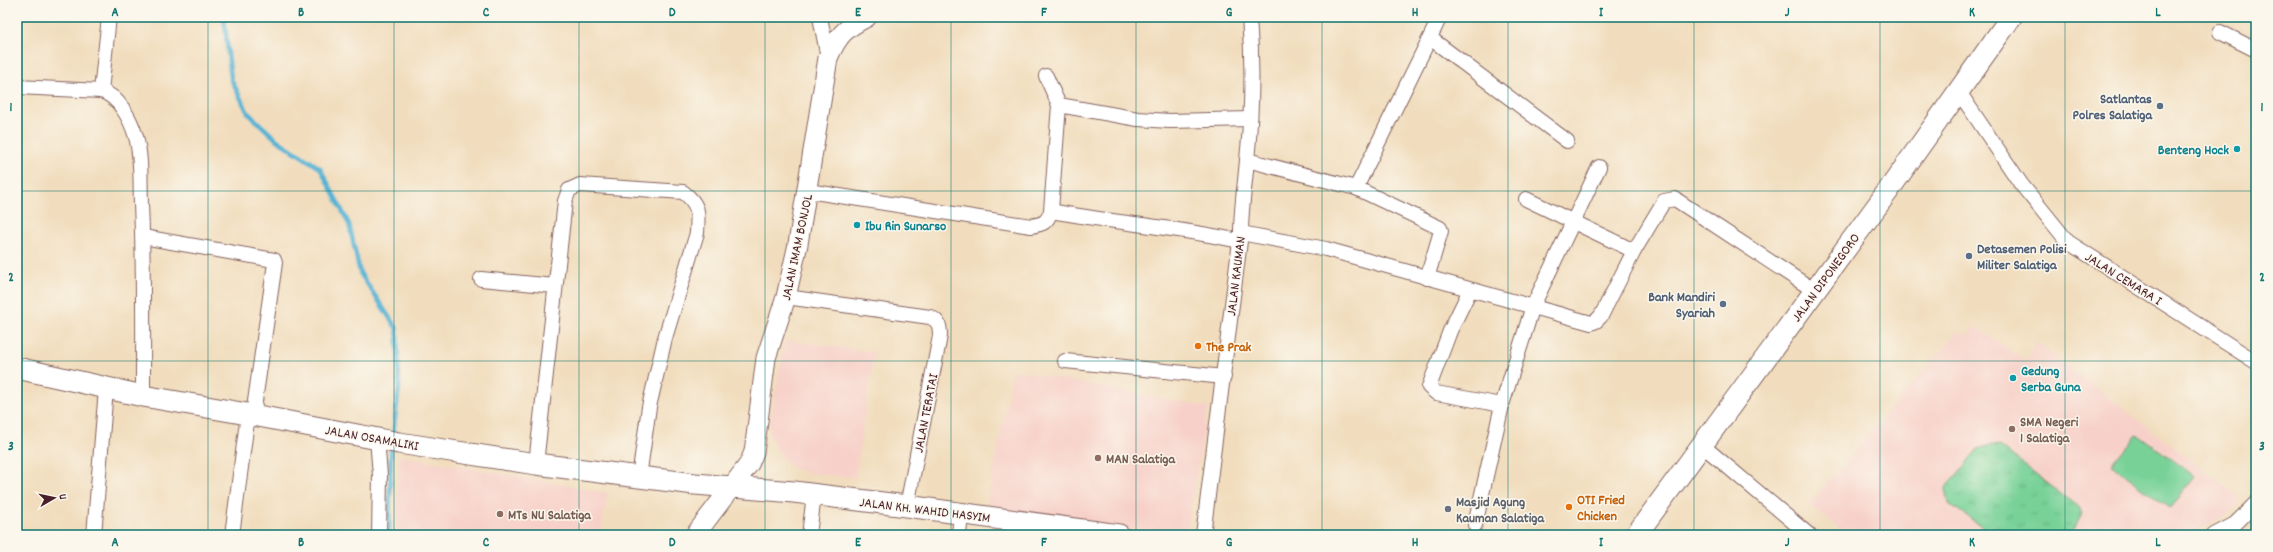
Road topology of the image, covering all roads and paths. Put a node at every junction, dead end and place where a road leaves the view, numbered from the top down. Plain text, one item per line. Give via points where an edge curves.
1 (109, 17) edge
2 (820, 17) edge
3 (867, 17) edge
4 (1249, 17) edge
5 (1440, 17) edge
6 (2011, 17) edge
7 (2220, 32) dead end
8 (1430, 38) junction
9 (2256, 50) edge
10 (828, 58) junction
11 (1046, 76) dead end
12 (17, 87) edge
13 (101, 91) junction
14 (1959, 92) junction
15 (1059, 105) junction
16 (1250, 119) junction
17 (1567, 141) dead end
18 (1247, 160) junction
19 (1599, 167) dead end
20 (1356, 188) junction
21 (808, 191) junction
22 (1526, 199) dead end
23 (1051, 211) junction
24 (1573, 223) junction
25 (143, 237) junction
26 (1240, 237) junction
27 (1634, 251) junction
28 (1427, 278) junction
29 (481, 279) dead end
30 (555, 286) junction
31 (1470, 290) junction
32 (1815, 291) junction
33 (786, 297) junction
34 (1533, 306) junction
35 (1065, 361) dead end
36 (2256, 362) edge
37 (17, 368) edge
38 (1224, 377) junction
39 (106, 389) junction
40 (143, 396) junction
41 (1502, 405) junction
42 (251, 414) junction
43 (386, 440) junction
44 (1702, 446) junction
45 (536, 464) junction
46 (639, 477) junction
47 (731, 487) junction
48 (814, 495) junction
49 (2256, 503) edge
50 (907, 506) junction
51 (961, 513) junction
52 (1475, 526) dead end
53 (2235, 530) edge
54 (94, 535) edge
55 (232, 535) edge
56 (379, 535) edge
57 (695, 535) edge
58 (809, 535) edge
59 (959, 535) edge
60 (1119, 535) edge
61 (1203, 535) edge
62 (1636, 535) edge
63 (1809, 535) edge
64 (2214, 535) edge

1 - 13 street
2 - 10 street
3 - 10 main road, JALAN IMAM BONJOL via 852,24 837,37
4 - 16 street, JALAN KAUMAN via 1252,50
5 - 8 street
6 - 14 main road, JALAN DIPONEGORO
7 - 9 street
8 - 17 street
8 - 20 street
10 - 21 main road, JALAN IMAM BONJOL
11 - 15 street
12 - 13 street
13 - 25 street via 118,101 136,136
14 - 32 main road, JALAN DIPONEGORO
14 - 36 street, JALAN CEMARA I via 2021,184 2068,242
15 - 16 street via 1138,119
15 - 23 street
16 - 18 street, JALAN KAUMAN
18 - 20 street
18 - 26 street, JALAN KAUMAN via 1241,201
19 - 24 street
20 - 28 street via 1440,228
21 - 23 street via 1031,226 1047,222
21 - 33 main road, JALAN IMAM BONJOL
22 - 24 street
23 - 26 street via 1095,220
24 - 27 street
24 - 34 street
25 - 40 street
25 - 42 street via 274,260
26 - 28 street via 1326,249
26 - 38 street, JALAN KAUMAN
27 - 32 street via 1664,201 1675,199
27 - 34 street via 1596,321 1585,322
28 - 31 street
29 - 30 street
30 - 45 street
30 - 46 street via 565,201 569,190 580,185 683,192 694,200 698,215 697,232 665,338 650,407
31 - 34 street
31 - 41 street via 1450,331 1429,387 1436,393
32 - 44 main road, JALAN DIPONEGORO
33 - 47 main road, JALAN IMAM BONJOL via 766,358 754,452 749,464
33 - 50 street, JALAN TERATAI via 937,320 940,336
34 - 41 street
35 - 38 street
37 - 39 main road, JALAN OSAMALIKI
38 - 61 street, JALAN KAUMAN
39 - 40 main road, JALAN OSAMALIKI
39 - 54 street
40 - 42 main road, JALAN OSAMALIKI
41 - 52 street
42 - 43 main road, JALAN OSAMALIKI
42 - 55 street
43 - 45 main road, JALAN OSAMALIKI
43 - 56 street via 380,475
44 - 62 main road, JALAN DIPONEGORO
44 - 63 street
45 - 46 main road, JALAN OSAMALIKI
46 - 47 main road, JALAN OSAMALIKI
47 - 48 main road, JALAN KH. WAHID HASYIM
47 - 57 main road, JALAN IMAM BONJOL
48 - 50 main road, JALAN KH. WAHID HASYIM
48 - 58 street
49 - 53 street
50 - 51 main road, JALAN KH. WAHID HASYIM
51 - 59 street
51 - 60 main road, JALAN KH. WAHID HASYIM
53 - 64 street

